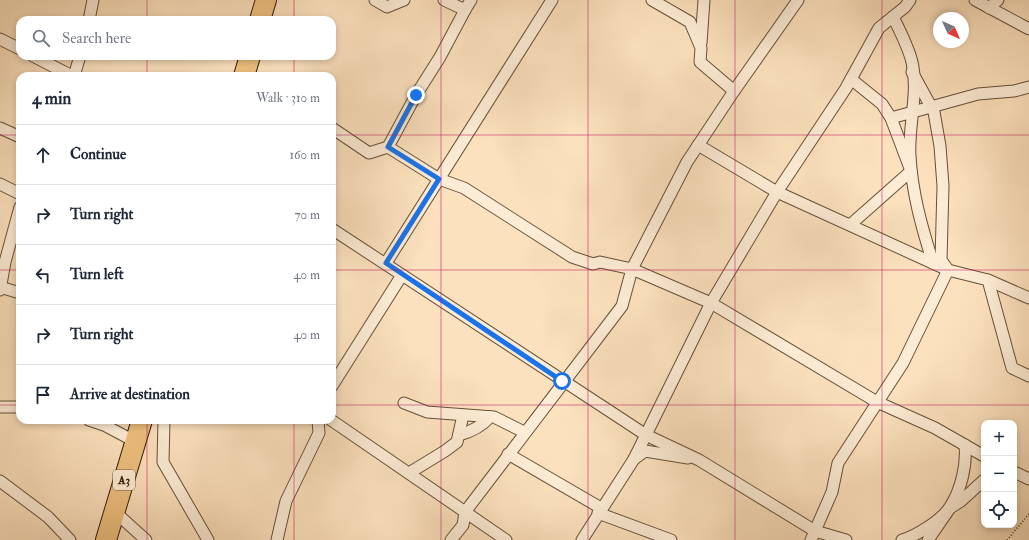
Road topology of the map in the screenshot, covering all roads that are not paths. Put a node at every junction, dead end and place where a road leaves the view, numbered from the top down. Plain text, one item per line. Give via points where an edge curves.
1 (93, 0) edge
2 (266, 0) edge
3 (375, 0) edge
4 (404, 0) edge
5 (444, 0) edge
6 (552, 0) edge
7 (704, 0) edge
8 (798, 0) edge
9 (910, 0) edge
10 (975, 0) edge
11 (998, 0) edge
12 (659, 2) edge
13 (468, 5) edge
14 (989, 8) junction
15 (90, 16) edge
16 (261, 16) edge
17 (893, 17) junction
18 (1029, 29) edge
19 (0, 39) edge
20 (16, 47) edge
21 (701, 48) junction
22 (41, 60) edge
23 (79, 60) edge
24 (249, 60) edge
25 (65, 72) edge
26 (74, 72) edge
27 (245, 72) edge
28 (912, 72) junction
29 (851, 80) junction
30 (1028, 89) edge
31 (734, 91) junction
32 (932, 108) junction
33 (912, 112) junction
34 (891, 118) junction
35 (0, 128) edge
36 (336, 131) edge
37 (16, 135) edge
38 (698, 145) junction
39 (388, 147) junction
40 (911, 171) junction
41 (439, 179) junction
42 (0, 184) edge
43 (16, 192) edge
44 (777, 192) junction
45 (16, 222) edge
46 (850, 225) junction
47 (336, 232) edge
48 (386, 263) junction
49 (933, 263) junction
50 (632, 269) junction
51 (948, 270) junction
52 (402, 275) junction
53 (988, 280) junction
54 (0, 288) edge
55 (16, 292) edge
56 (1029, 298) edge
57 (711, 303) junction
58 (1029, 376) edge
59 (336, 380) edge
60 (562, 381) junction
61 (877, 402) junction
62 (404, 403) dead end
63 (0, 407) edge
64 (16, 407) edge
65 (463, 415) junction
66 (490, 417) junction
67 (336, 423) edge
68 (101, 424) edge
69 (141, 424) edge
70 (164, 424) edge
71 (318, 424) edge
72 (524, 432) junction
73 (459, 435) junction
74 (646, 435) junction
75 (136, 442) junction
76 (965, 445) junction
77 (508, 454) junction
78 (981, 454) edge
79 (634, 459) junction
80 (699, 460) junction
81 (409, 473) junction
82 (1017, 473) edge
83 (1029, 479) edge
84 (0, 481) edge
85 (981, 483) edge
86 (950, 508) junction
87 (600, 510) junction
88 (115, 512) junction
89 (465, 512) junction
90 (813, 535) edge
91 (70, 540) edge
92 (106, 540) edge
93 (146, 540) edge
94 (208, 540) edge
95 (277, 540) edge
96 (451, 540) edge
97 (506, 540) edge
98 (582, 540) edge
99 (671, 540) edge
100 (846, 540) edge
101 (902, 540) edge
102 (928, 540) edge

1 - 15 street
2 - 16 highway
3 - 4 street via 386,7
5 - 13 street
6 - 41 street
7 - 21 street
8 - 31 street
9 - 17 street
10 - 14 street
11 - 14 street
12 - 21 street via 690,22
13 - 39 street
14 - 18 street
17 - 28 street via 912,63
17 - 29 street via 879,28
19 - 20 street
21 - 31 street via 700,62
22 - 25 street
23 - 26 street
24 - 27 highway
28 - 32 street
28 - 33 street
29 - 34 street via 882,104
29 - 44 street
30 - 32 street via 978,94
31 - 38 street
32 - 33 street
32 - 51 street via 940,146 943,186 941,260
33 - 34 street
33 - 40 street
34 - 40 street
35 - 37 street
36 - 39 street via 370,152
38 - 44 street
38 - 50 street
39 - 41 street
40 - 46 street
40 - 49 street via 912,187
41 - 48 street
41 - 50 street via 464,188 572,257 593,264 600,262
42 - 43 street
44 - 46 street
44 - 57 street
45 - 54 street
46 - 49 street
47 - 48 street
48 - 52 street
49 - 51 street
50 - 57 street
50 - 60 street via 622,306
51 - 53 street
51 - 61 street via 903,363
52 - 59 street
52 - 60 street
53 - 56 street
53 - 58 street via 1012,368
54 - 55 street
57 - 61 street
57 - 74 street
60 - 72 street
60 - 74 street
61 - 76 street via 935,428
61 - 90 street via 838,463 832,492
62 - 65 street via 427,412
63 - 64 street
65 - 66 street
65 - 73 street
66 - 72 street
66 - 73 street via 485,423
67 - 81 street
68 - 75 street
69 - 75 highway, A3
70 - 94 street via 163,462
71 - 95 street via 318,433 286,501
72 - 77 street
73 - 81 street via 457,442 446,451
74 - 79 street
74 - 80 street
75 - 88 highway, A3
76 - 78 street
76 - 86 street via 966,457 960,483
77 - 87 street
77 - 89 street
79 - 80 street via 645,451
79 - 87 street
80 - 90 street
81 - 89 street
82 - 83 street
84 - 91 street via 48,517
85 - 86 street
86 - 101 street via 912,537
86 - 102 street
87 - 98 street
87 - 99 street
88 - 92 highway, A3
88 - 93 street
89 - 96 street via 463,525
89 - 97 street
90 - 100 street

